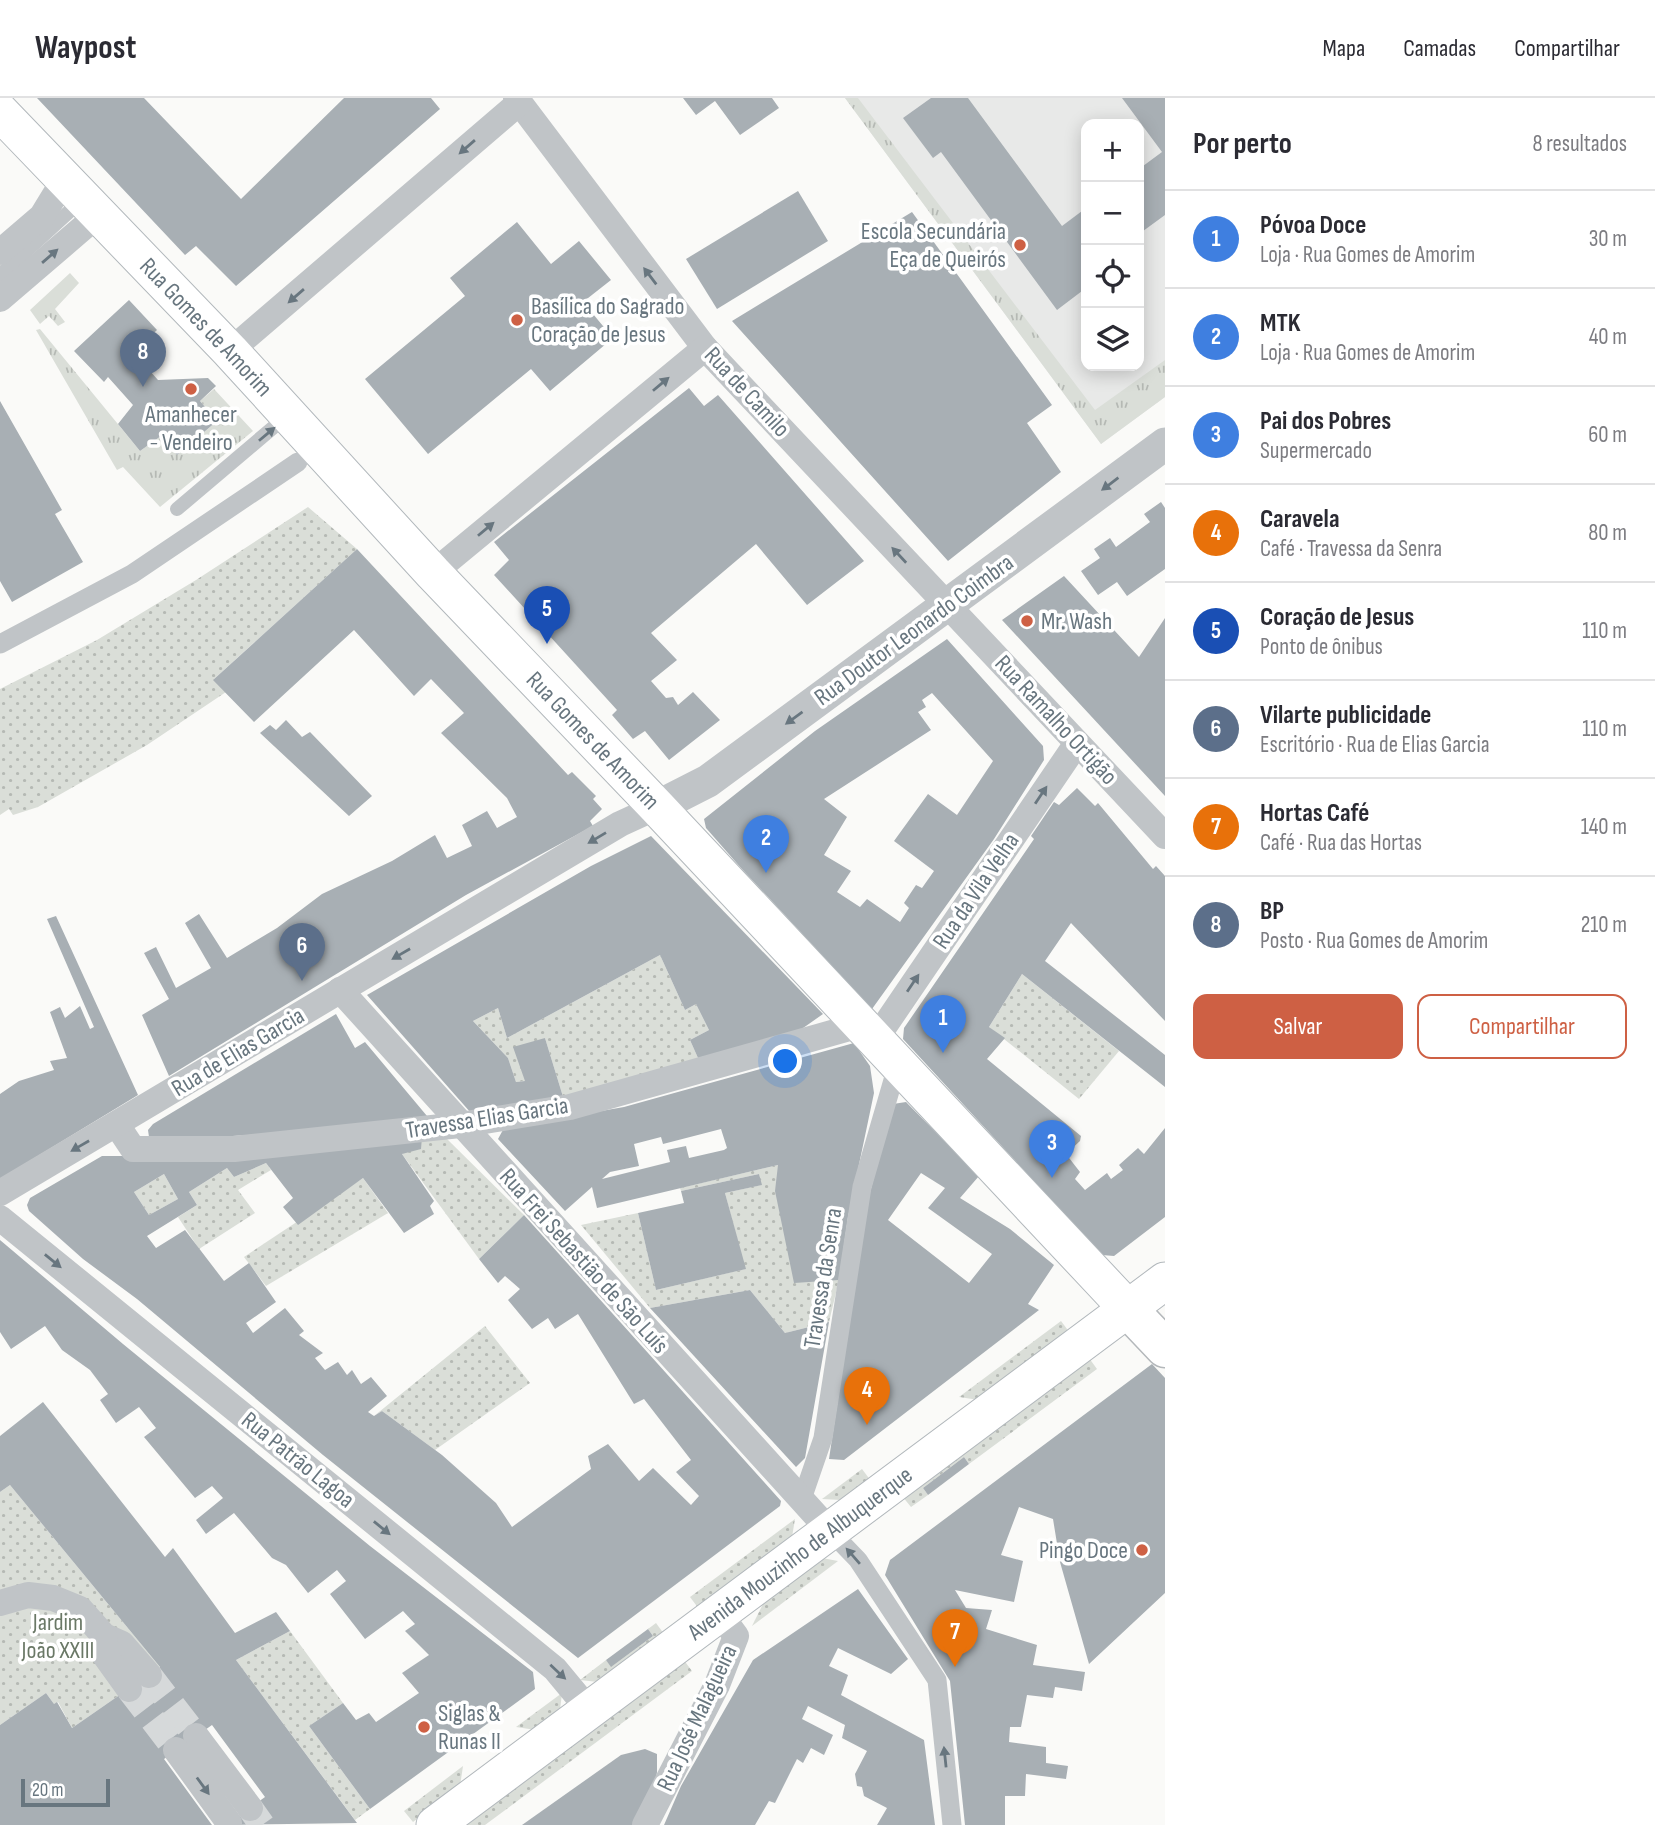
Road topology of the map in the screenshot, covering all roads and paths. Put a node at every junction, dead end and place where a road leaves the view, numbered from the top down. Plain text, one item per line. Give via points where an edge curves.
1 (517, 100) edge
2 (0, 112) edge
3 (82, 197) junction
4 (0, 251) edge
5 (0, 275) edge
6 (0, 299) edge
7 (705, 348) junction
8 (230, 351) junction
9 (289, 415) junction
10 (1165, 443) edge
11 (298, 462) dead end
12 (177, 509) dead end
13 (433, 573) junction
14 (947, 604) junction
15 (0, 644) edge
16 (1077, 743) junction
17 (657, 807) junction
18 (1165, 836) edge
19 (340, 990) junction
20 (878, 1043) junction
21 (117, 1125) junction
22 (460, 1125) junction
23 (0, 1193) edge
24 (0, 1218) edge
25 (1165, 1282) edge
26 (1128, 1309) junction
27 (1165, 1348) edge
28 (801, 1502) junction
29 (830, 1531) junction
30 (0, 1603) edge
31 (719, 1613) junction
32 (139, 1682) tunnel mouth
33 (589, 1710) junction
34 (186, 1743) tunnel mouth
35 (239, 1815) tunnel mouth
36 (435, 1825) edge
37 (645, 1825) edge
38 (952, 1825) edge

7 -> 1 street, Rua de Camilo
1 -> 8 street
2 - 3 main road, Rua Gomes de Amorim
3 - 4 street via 41,216
3 - 5 lane
6 -> 3 street
3 - 8 main road, Rua Gomes de Amorim
13 -> 7 street
14 -> 7 street, Rua de Camilo
8 - 9 main road, Rua Gomes de Amorim
12 -> 9 lane
9 - 13 main road, Rua Gomes de Amorim
10 -> 14 street, Rua Doutor Leonardo Coimbra
11 - 15 street via 132,574
13 - 17 main road, Rua Gomes de Amorim
14 - 16 street, Rua Ramalho Ortigão
14 -> 17 street, Rua Doutor Leonardo Coimbra via 708,781
16 - 18 street, Rua Ramalho Ortigão
20 -> 16 street, Rua da Vila Velha
17 -> 19 street, Rua de Elias Garcia via 620,824
17 - 20 main road, Rua Gomes de Amorim
19 - 21 street, Rua de Elias Garcia
19 - 22 street, Rua Frei Sebastião de São Luís
20 - 22 street, Travessa Elias Garcia via 570,1107
20 - 26 main road, Rua Gomes de Amorim
20 - 28 street, Travessa da Senra via 862,1187 823,1438
21 - 22 street, Travessa Elias Garcia via 133,1149 234,1149
21 -> 23 street, Rua de Elias Garcia
22 - 28 street, Rua Frei Sebastião de São Luís
24 -> 33 street, Rua Patrão Lagoa via 555,1669
25 - 26 main road, Avenida Mouzinho de Albuquerque
26 - 27 main road
26 - 29 main road, Avenida Mouzinho de Albuquerque
28 - 29 street, Rua Frei Sebastião de São Luís
29 - 31 main road, Avenida Mouzinho de Albuquerque
38 -> 29 street via 937,1680 858,1560
30 - 32 street via 28,1595 53,1598 80,1609 104,1636 122,1644
31 - 33 main road, Avenida Mouzinho de Albuquerque
31 - 37 street, Rua José Malagueira via 736,1636 717,1685
33 - 36 main road, Avenida Mouzinho de Albuquerque
34 - 35 street

